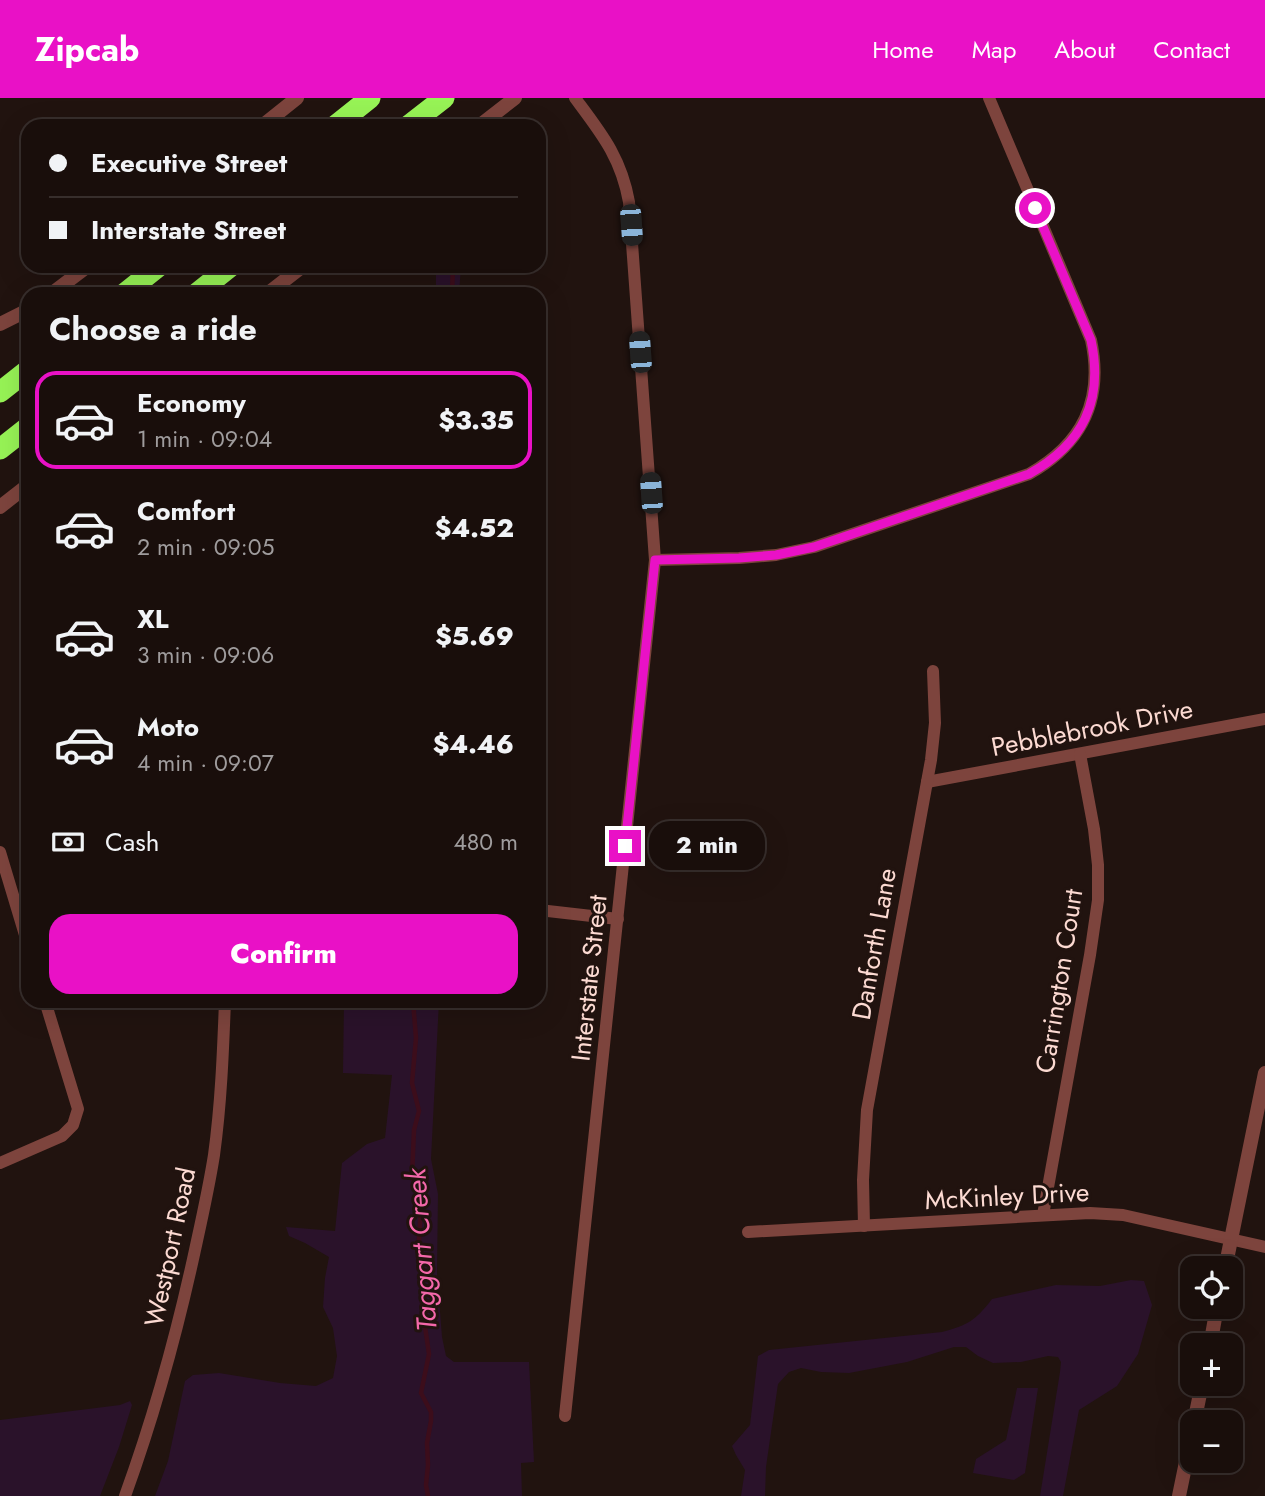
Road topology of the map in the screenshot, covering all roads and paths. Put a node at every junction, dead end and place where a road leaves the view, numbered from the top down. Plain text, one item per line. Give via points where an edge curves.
1 (297, 98) edge
2 (370, 98) edge
3 (444, 98) edge
4 (514, 98) edge
5 (575, 98) edge
6 (989, 98) edge
7 (271, 119) edge
8 (344, 119) edge
9 (417, 119) edge
10 (488, 119) edge
11 (79, 273) edge
12 (150, 273) edge
13 (222, 273) edge
14 (294, 273) edge
15 (60, 287) edge
16 (133, 287) edge
17 (205, 287) edge
18 (276, 287) edge
19 (21, 314) edge
20 (0, 324) edge
21 (21, 376) edge
22 (0, 392) edge
23 (21, 432) edge
24 (0, 449) edge
25 (21, 490) edge
26 (0, 506) edge
27 (655, 560) junction
28 (933, 671) dead end
29 (1265, 719) edge
30 (1080, 754) junction
31 (927, 782) junction
32 (0, 852) edge
33 (546, 911) edge
34 (618, 919) junction
35 (21, 922) edge
36 (47, 1008) edge
37 (225, 1008) edge
38 (1265, 1073) edge
39 (0, 1163) edge
40 (1042, 1214) junction
41 (864, 1226) junction
42 (748, 1232) dead end
43 (1231, 1239) junction
44 (1265, 1247) edge
45 (1228, 1256) edge
46 (565, 1416) dead end
47 (1184, 1473) edge
48 (125, 1496) edge
49 (1179, 1496) edge

1 - 7 street
2 - 8 highway
3 - 9 highway
4 - 10 street
5 - 27 street, Interstate Street via 608,142 629,202
6 - 27 street via 1091,340 1096,383 1077,434 1047,464 1029,474 833,542 776,555
11 - 15 street
12 - 16 highway
13 - 17 highway
14 - 18 street
19 - 20 street
21 - 22 highway
23 - 24 highway
25 - 26 street
27 - 34 street, Interstate Street
28 - 31 street, Danforth Lane via 935,723
29 - 30 street, Pebblebrook Drive
30 - 31 street, Pebblebrook Drive
30 - 40 street, Carrington Court via 1094,830 1098,900
31 - 41 street, Danforth Lane via 867,1111
32 - 35 street
33 - 34 street
34 - 46 street, Interstate Street
36 - 39 street via 78,1109 73,1125 62,1136
37 - 48 street, Westport Road via 220,1102 206,1197 169,1356
38 - 43 street
40 - 41 street, McKinley Drive
40 - 43 street, McKinley Drive via 1123,1215
41 - 42 street, McKinley Drive
43 - 44 street, McKinley Drive
43 - 45 street
47 - 49 street

